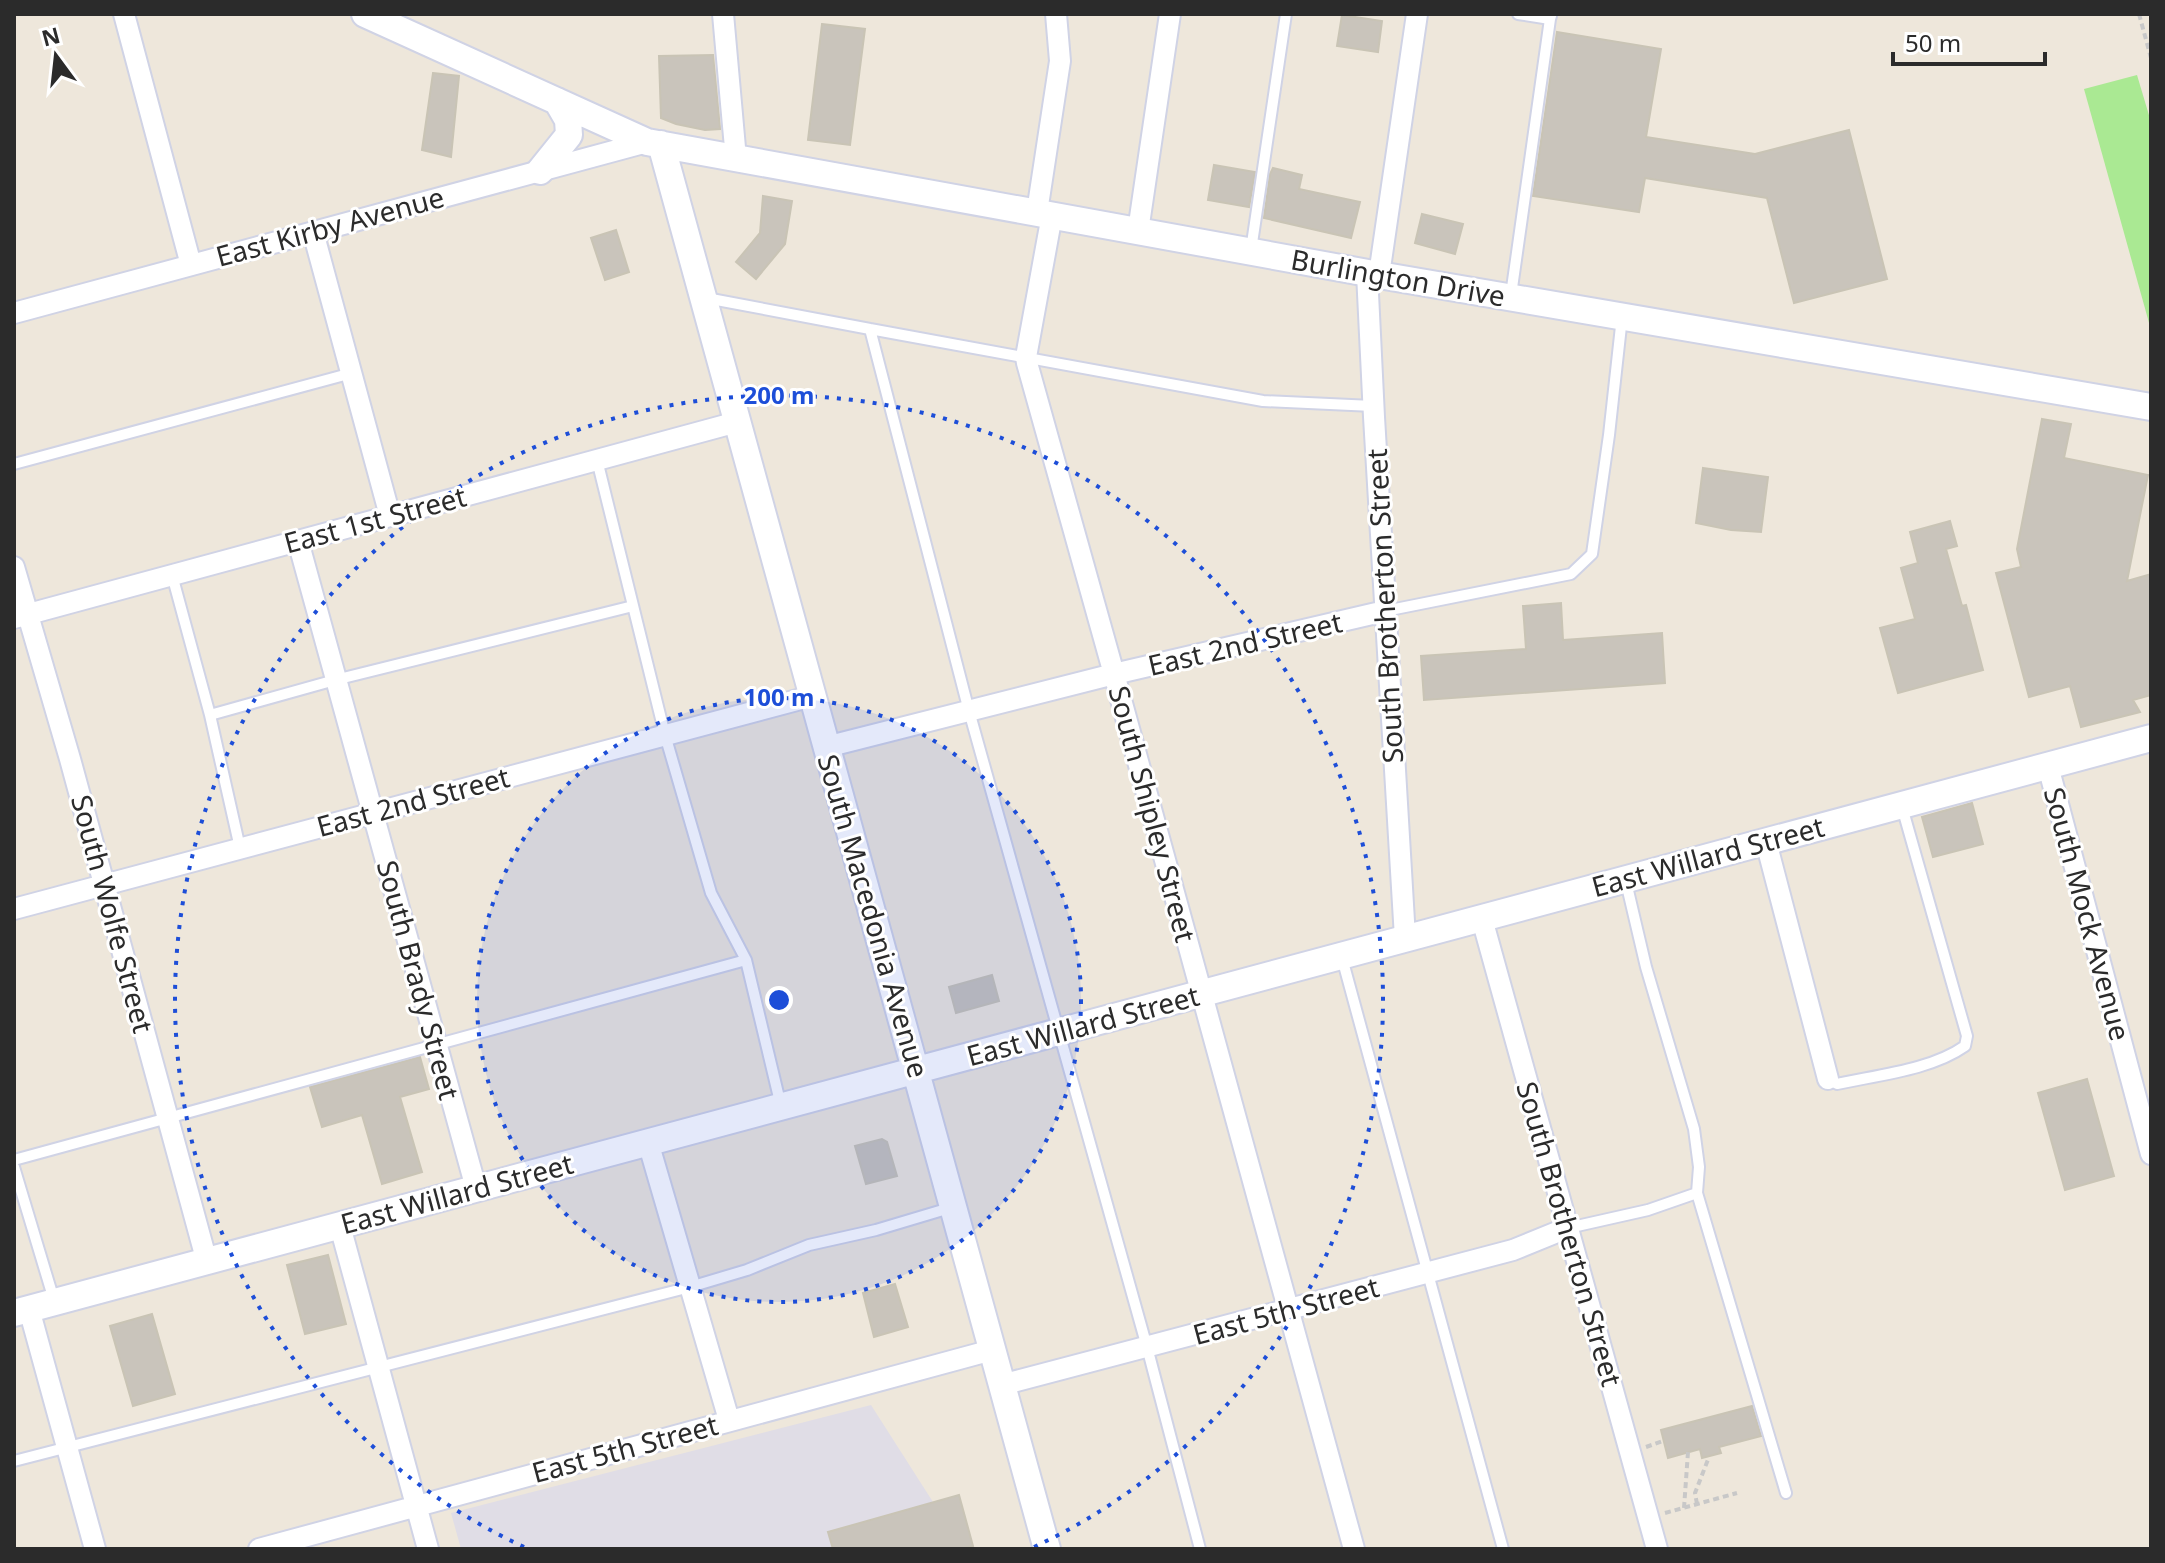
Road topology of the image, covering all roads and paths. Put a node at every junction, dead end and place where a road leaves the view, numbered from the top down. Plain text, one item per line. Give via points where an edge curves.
1 (124, 14) edge
2 (365, 14) edge
3 (723, 14) edge
4 (1056, 14) edge
5 (1170, 14) edge
6 (1286, 14) edge
7 (1417, 14) edge
8 (1518, 14) edge
9 (2139, 14) edge
10 (1551, 17) edge
11 (2151, 58) edge
12 (557, 101) junction
13 (654, 143) junction
14 (736, 159) junction
15 (540, 171) junction
16 (1044, 213) junction
17 (1138, 231) junction
18 (313, 232) junction
19 (1251, 252) junction
20 (191, 265) junction
21 (1373, 274) junction
22 (1511, 297) junction
23 (703, 298) junction
24 (14, 313) edge
25 (1623, 315) junction
26 (870, 329) junction
27 (1026, 357) junction
28 (352, 373) junction
29 (1373, 406) junction
30 (2151, 407) edge
31 (737, 422) junction
32 (597, 460) junction
33 (14, 464) edge
34 (390, 516) junction
35 (298, 541) junction
36 (14, 567) edge
37 (172, 575) junction
38 (633, 606) junction
39 (1385, 611) junction
40 (21, 616) edge
41 (1114, 674) junction
42 (335, 680) junction
43 (812, 696) junction
44 (969, 711) junction
45 (210, 715) junction
46 (665, 735) junction
47 (2151, 738) edge
48 (826, 747) junction
49 (2048, 766) junction
50 (1902, 805) junction
51 (372, 813) junction
52 (1766, 842) junction
53 (240, 848) junction
54 (1625, 880) junction
55 (104, 885) junction
56 (14, 909) edge
57 (1482, 919) junction
58 (1405, 938) junction
59 (1341, 956) junction
60 (746, 960) junction
61 (1202, 994) junction
62 (1058, 1033) junction
63 (436, 1045) junction
64 (916, 1071) junction
65 (1828, 1079) joint
66 (782, 1107) junction
67 (168, 1118) junction
68 (648, 1142) junction
69 (2151, 1154) edge
70 (14, 1160) edge
71 (14, 1167) edge
72 (476, 1188) junction
73 (1697, 1193) junction
74 (953, 1207) junction
75 (340, 1226) junction
76 (1567, 1228) junction
77 (207, 1262) junction
78 (1427, 1273) junction
79 (690, 1287) junction
80 (55, 1302) junction
81 (1289, 1310) junction
82 (22, 1311) edge
83 (1147, 1347) junction
84 (992, 1350) junction
85 (379, 1368) junction
86 (1001, 1385) junction
87 (729, 1420) junction
88 (1663, 1441) dead end
89 (67, 1447) junction
90 (1644, 1447) dead end
91 (1688, 1452) dead end
92 (1709, 1457) dead end
93 (14, 1461) edge
94 (1737, 1493) dead end
95 (1786, 1493) dead end
96 (1697, 1504) junction
97 (416, 1507) junction
98 (1684, 1508) junction
99 (1662, 1514) dead end
100 (95, 1549) edge
101 (259, 1549) edge
102 (428, 1549) edge
103 (1047, 1549) edge
104 (1200, 1549) edge
105 (1354, 1549) edge
106 (1503, 1549) edge
107 (1657, 1549) edge

1 - 20 street
2 - 12 street, Burlington Drive
3 - 14 street
4 - 16 street, South Shipley Street via 1060,61
5 - 17 street
6 - 19 lane
7 - 21 street, South Brotherton Street
8 - 10 lane
9 - 11 path
10 - 22 lane
12 - 13 street, Burlington Drive
12 - 15 street via 568,120 569,135
13 - 14 street, Burlington Drive
13 - 15 street, East Kirby Avenue
13 - 23 street, South Macedonia Avenue
14 - 16 street, Burlington Drive
15 - 18 street, East Kirby Avenue
16 - 17 street, Burlington Drive
16 - 27 street, South Shipley Street
17 - 19 street, Burlington Drive
18 - 20 street, East Kirby Avenue
18 - 28 street
19 - 21 street, Burlington Drive
20 - 24 street, East Kirby Avenue
21 - 22 street, Burlington Drive
21 - 29 street, South Brotherton Street
22 - 25 street, Burlington Drive
23 - 26 lane
23 - 31 street, South Macedonia Avenue
25 - 30 street, Burlington Drive
25 - 39 lane via 1592,554 1571,574
26 - 27 lane
26 - 44 lane
27 - 29 lane via 1263,401
27 - 41 street, South Shipley Street
28 - 33 lane
28 - 34 street
29 - 39 street, South Brotherton Street
31 - 32 street, East 1st Street
31 - 43 street, South Macedonia Avenue
32 - 34 street, East 1st Street
32 - 38 lane
34 - 35 street, East 1st Street
35 - 37 street, East 1st Street
35 - 42 street, South Brady Street
36 - 40 street, South Wolfe Street
37 - 40 street, East 1st Street
37 - 45 lane
38 - 42 lane
38 - 46 lane
39 - 41 street, East 2nd Street
39 - 58 street, South Brotherton Street
40 - 55 street, South Wolfe Street
41 - 44 street, East 2nd Street
41 - 61 street, South Shipley Street
42 - 45 lane
42 - 51 street, South Brady Street
43 - 46 street, East 2nd Street
43 - 48 street, South Macedonia Avenue
44 - 48 street, East 2nd Street
44 - 62 lane
45 - 53 lane
46 - 51 street, East 2nd Street
46 - 60 lane via 711,893
47 - 49 street, East Willard Street
48 - 64 street, South Macedonia Avenue
49 - 50 street, East Willard Street
49 - 69 street, South Mock Avenue
50 - 52 street, East Willard Street
50 - 65 lane via 1967,1036 1965,1046 1928,1063 1837,1084
51 - 53 street, East 2nd Street
51 - 63 street, South Brady Street
52 - 54 street, East Willard Street
52 - 65 street
53 - 55 street, East 2nd Street
54 - 57 street, East Willard Street
54 - 73 lane via 1694,1129
55 - 56 street, East 2nd Street
55 - 67 street, South Wolfe Street
57 - 58 street, East Willard Street
57 - 76 street, South Brotherton Street
58 - 59 street, East Willard Street
59 - 61 street, East Willard Street
59 - 78 lane
60 - 63 lane
60 - 66 lane
61 - 62 street, East Willard Street
61 - 81 street, South Shipley Street
62 - 64 street, East Willard Street
62 - 83 lane
63 - 67 lane
63 - 72 street, South Brady Street
64 - 66 street, East Willard Street
64 - 74 street, South Macedonia Avenue
66 - 68 street, East Willard Street
67 - 70 lane
67 - 77 street, South Wolfe Street
68 - 72 street, East Willard Street
68 - 79 street
71 - 80 lane
72 - 75 street, East Willard Street
73 - 76 lane
73 - 95 lane
74 - 79 lane via 809,1245
74 - 84 street, South Macedonia Avenue
75 - 77 street, East Willard Street
75 - 85 street
76 - 78 street, East 5th Street via 1513,1250
76 - 107 street, South Brotherton Street
77 - 80 street, East Willard Street
78 - 81 street, East 5th Street
78 - 106 lane
79 - 85 lane
79 - 87 street
80 - 82 street, East Willard Street
81 - 83 street, East 5th Street
81 - 105 street, South Shipley Street
82 - 89 street
83 - 86 street, East 5th Street
83 - 104 lane
84 - 86 street, South Macedonia Avenue
84 - 87 street, East 5th Street
85 - 89 lane
85 - 97 street
86 - 103 street, South Macedonia Avenue
87 - 97 street, East 5th Street
88 - 90 path
89 - 93 lane
89 - 100 street
91 - 98 path
92 - 96 path via 1695,1493
94 - 96 path
96 - 98 path
97 - 101 street, East 5th Street
97 - 102 street
98 - 99 path

